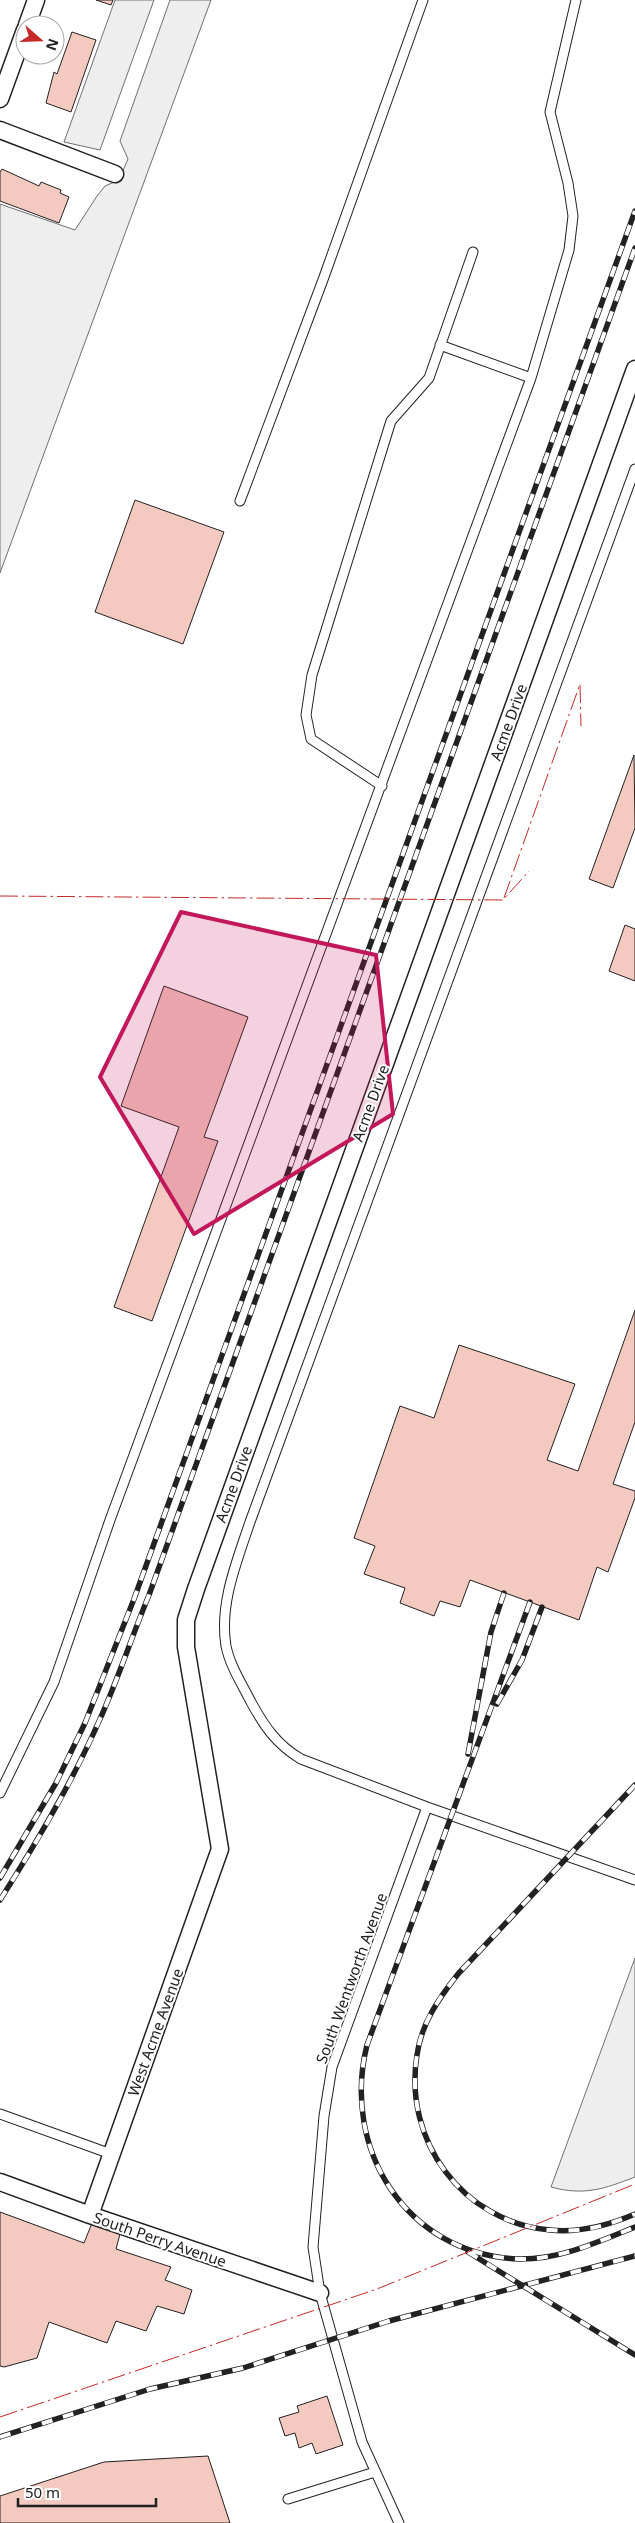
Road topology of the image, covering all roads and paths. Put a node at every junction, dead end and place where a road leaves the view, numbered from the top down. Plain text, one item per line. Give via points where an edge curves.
1 (36, 0) edge
2 (423, 0) edge
3 (576, 0) edge
4 (31, 15) edge
5 (15, 58) edge
6 (0, 99) edge
7 (0, 130) edge
8 (116, 174) dead end
9 (472, 252) dead end
10 (440, 345) junction
11 (635, 369) edge
12 (531, 378) junction
13 (635, 469) edge
14 (240, 501) dead end
15 (382, 786) junction
16 (0, 1793) edge
17 (427, 1807) junction
18 (220, 1848) joint
19 (635, 1880) edge
20 (0, 2114) edge
21 (111, 2154) junction
22 (0, 2182) edge
23 (90, 2215) junction
24 (320, 2293) junction
25 (375, 2472) junction
26 (288, 2499) dead end
27 (399, 2523) edge

1 - 4 street
2 - 14 lane
3 - 12 lane via 550,112 573,216 569,250
5 - 6 street
7 - 8 street
9 - 10 lane
10 - 12 lane
10 - 15 lane via 429,378 391,421 312,675 306,715 310,740
11 - 18 street, Acme Drive via 186,1620 186,1647
12 - 15 lane
13 - 17 lane via 237,1560 224,1624 226,1647 235,1671 261,1720 287,1751
15 - 16 lane via 114,1510 54,1682
17 - 19 lane
17 - 24 lane, South Wentworth Avenue via 332,2067 324,2116 313,2247
18 - 21 street, West Acme Avenue
20 - 21 lane
21 - 23 street, West Acme Avenue
22 - 23 street, South Perry Avenue
23 - 24 street, South Perry Avenue
24 - 25 lane, South Wentworth Avenue via 362,2442
25 - 26 lane
25 - 27 lane, South Wentworth Avenue

